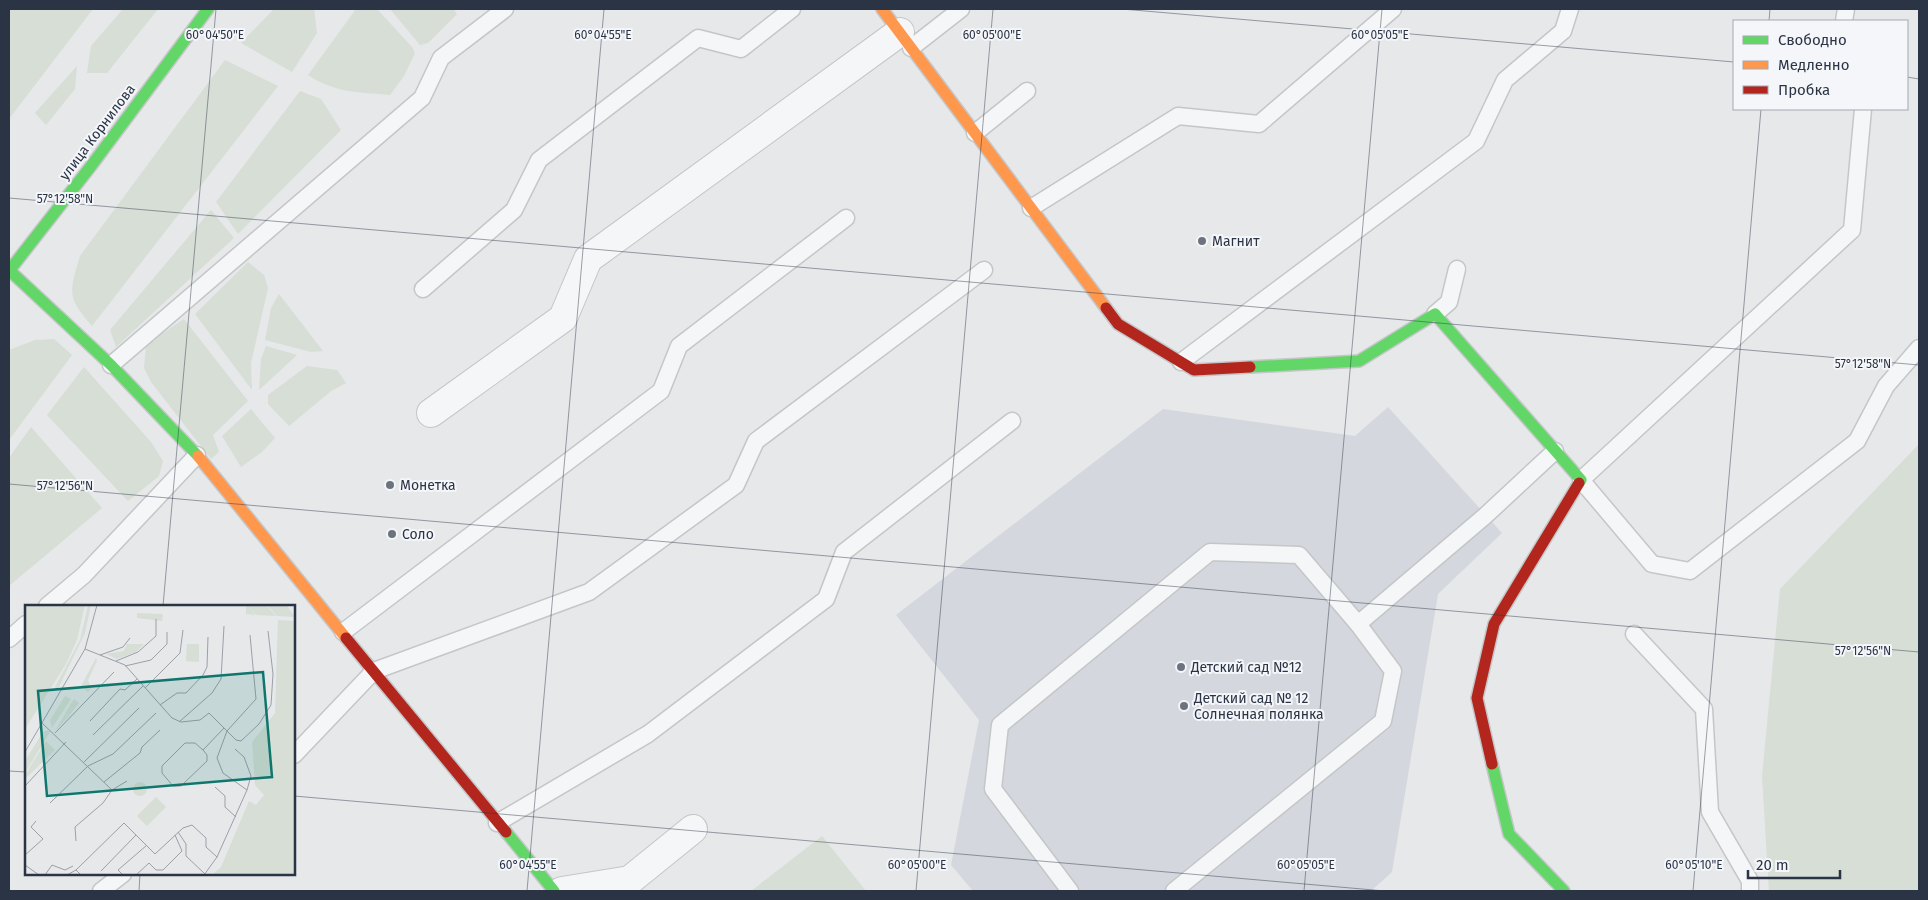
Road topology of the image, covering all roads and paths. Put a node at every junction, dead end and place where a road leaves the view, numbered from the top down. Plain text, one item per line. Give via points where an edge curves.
1 (208, 9) edge
2 (505, 9) edge
3 (792, 9) edge
4 (882, 9) edge
5 (961, 9) edge
6 (1393, 9) edge
7 (1570, 9) edge
8 (906, 40) junction
9 (1026, 91) dead end
10 (1863, 110) edge
11 (975, 133) junction
12 (1031, 208) junction
13 (846, 218) dead end
14 (9, 270) edge
15 (984, 270) dead end
16 (1457, 270) dead end
17 (423, 289) dead end
18 (1435, 314) junction
19 (1919, 348) edge
20 (1181, 362) junction
21 (111, 365) junction
22 (431, 413) dead end
23 (1012, 421) dead end
24 (1555, 451) junction
25 (197, 455) junction
26 (1581, 480) junction
27 (48, 605) edge
28 (1358, 624) junction
29 (25, 625) edge
30 (343, 632) junction
31 (1634, 634) dead end
32 (9, 639) edge
33 (374, 671) junction
34 (295, 754) edge
35 (497, 823) junction
36 (693, 829) dead end
37 (121, 875) edge
38 (101, 891) edge
39 (554, 891) edge
40 (562, 891) edge
41 (1070, 891) edge
42 (1174, 891) edge
43 (1564, 891) edge
44 (1750, 891) edge

1 - 14 street, улица Корнилова
2 - 21 lane via 441,58 422,98
3 - 17 lane via 740,50 698,38 539,160 514,210
4 - 8 street
5 - 8 lane
6 - 12 lane via 1260,124 1178,116
7 - 20 lane via 1563,31 1505,80 1476,141
8 - 11 street
8 - 22 street via 588,259 564,318
9 - 11 lane
10 - 26 lane via 1852,230
11 - 12 street
12 - 20 street via 1118,324
13 - 30 lane via 679,346 661,391
14 - 21 street
15 - 33 lane via 756,441 736,485 589,592
16 - 18 lane via 1449,302
18 - 20 street via 1359,361 1194,370
18 - 24 street
19 - 26 lane via 1886,386 1857,441 1690,571 1652,564
21 - 25 street
23 - 35 lane via 844,552 826,599 648,734
24 - 26 street
24 - 28 lane via 1485,516
25 - 27 lane via 84,575
25 - 30 street
26 - 43 street via 1494,624 1477,698 1509,834
28 - 41 lane via 1299,555 1210,552 1000,724 993,789
28 - 42 lane via 1393,671 1383,721
29 - 32 lane
30 - 33 street
31 - 44 lane via 1704,709 1710,812 1750,882
33 - 34 lane
33 - 35 street
35 - 39 street
36 - 40 street via 630,880
37 - 38 lane

